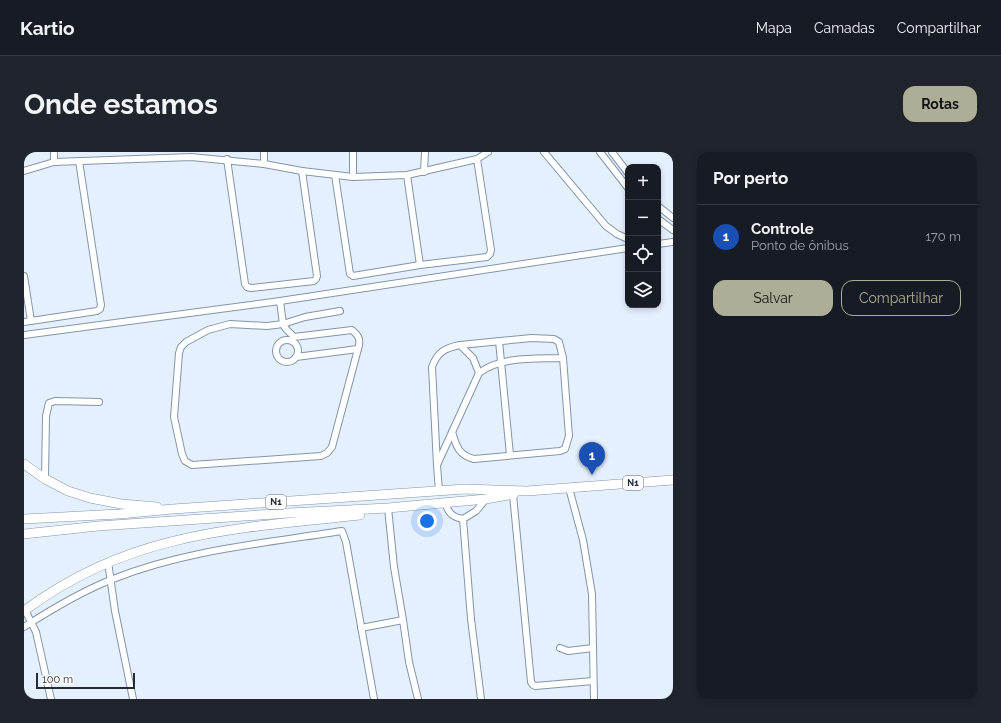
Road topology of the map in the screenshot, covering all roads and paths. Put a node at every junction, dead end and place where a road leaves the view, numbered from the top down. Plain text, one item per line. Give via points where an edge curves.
1 (54, 152) edge
2 (264, 152) edge
3 (353, 152) edge
4 (424, 152) edge
5 (488, 152) edge
6 (544, 152) edge
7 (600, 152) edge
8 (612, 152) edge
9 (191, 154) edge
10 (226, 159) junction
11 (476, 159) junction
12 (79, 161) junction
13 (54, 162) junction
14 (264, 164) junction
15 (625, 169) edge
16 (24, 171) edge
17 (302, 171) junction
18 (424, 172) junction
19 (335, 175) junction
20 (407, 175) junction
21 (353, 177) junction
22 (625, 184) edge
23 (661, 208) edge
24 (673, 218) edge
25 (661, 221) edge
26 (673, 230) edge
27 (625, 238) edge
28 (673, 242) edge
29 (661, 244) edge
30 (625, 248) edge
31 (420, 265) junction
32 (24, 276) edge
33 (280, 301) junction
34 (340, 311) dead end
35 (27, 322) edge
36 (283, 324) junction
37 (24, 335) edge
38 (294, 339) junction
39 (499, 341) junction
40 (460, 345) junction
41 (358, 349) junction
42 (296, 357) junction
43 (563, 358) junction
44 (501, 362) junction
45 (479, 373) junction
46 (99, 402) dead end
47 (452, 432) junction
48 (510, 455) junction
49 (24, 464) edge
50 (437, 465) junction
51 (45, 479) junction
52 (673, 480) edge
53 (569, 488) junction
54 (438, 491) junction
55 (527, 491) junction
56 (513, 495) junction
57 (486, 499) junction
58 (444, 502) junction
59 (386, 508) junction
60 (173, 509) junction
61 (340, 517) junction
62 (24, 519) edge
63 (463, 519) junction
64 (342, 531) junction
65 (24, 534) edge
66 (108, 562) junction
67 (111, 580) junction
68 (24, 610) edge
69 (403, 620) junction
70 (31, 622) junction
71 (24, 627) edge
72 (361, 628) junction
73 (560, 648) dead end
74 (593, 648) junction
75 (593, 681) junction
76 (51, 699) edge
77 (133, 699) edge
78 (374, 699) edge
79 (418, 699) edge
80 (481, 699) edge
81 (594, 699) edge

1 - 13 street
2 - 14 street
3 - 21 street
4 - 18 street
5 - 11 street
6 - 27 street via 606,226
7 - 22 street
8 - 15 street
9 - 10 street
9 - 12 street
10 - 14 street
10 - 17 street via 245,284 251,288 316,279
11 - 18 street
11 - 31 street via 490,254
12 - 13 street
12 - 35 street via 100,309 97,312
13 - 16 street
14 - 17 street
17 - 19 street
18 - 20 street
19 - 21 street
19 - 31 street via 351,276
20 - 21 street
20 - 31 street
23 - 24 street
25 - 26 street
28 - 29 street
30 - 33 street
32 - 35 street
33 - 36 street
33 - 37 street
34 - 36 street
36 - 38 street
36 - 41 street via 230,324 208,330 181,347 174,417 182,454 186,461 192,465 202,465 321,456 327,453 332,447
38 - 41 street via 352,330 359,337
38 - 42 street via 298,348
38 - 42 street via 283,341 278,345 277,352 279,358 285,361 291,361
39 - 40 street
39 - 43 street via 554,339 561,346
39 - 44 street
40 - 45 street via 473,358
40 - 50 street via 443,351 435,358 432,367
41 - 42 street
43 - 44 street
43 - 48 street via 569,436 565,449
44 - 45 street
44 - 48 street
45 - 47 street
46 - 51 street via 55,400 49,403 46,416
47 - 48 street via 456,446 467,457 474,459
47 - 50 street
49 - 51 highway
50 - 54 street
51 - 60 highway via 68,491 90,498
52 - 53 highway, N1
53 - 55 highway, N1
53 - 74 street via 583,540 592,594
54 - 55 highway, N1
54 - 60 highway, N1
55 - 56 highway, N1
56 - 57 highway, N1
56 - 75 street via 531,682 535,686
57 - 58 highway, N1
57 - 63 street via 476,511
58 - 59 highway, N1
58 - 63 street via 451,515
59 - 61 highway via 368,514
59 - 65 highway, N1 via 106,526
59 - 69 street
60 - 62 highway, N1
61 - 64 street
61 - 66 highway via 200,535 146,548
63 - 80 street
64 - 67 street via 168,561
64 - 72 street
66 - 67 street
66 - 68 highway via 59,586
67 - 70 street
67 - 77 street
68 - 70 street
69 - 72 street
69 - 79 street
70 - 71 street
70 - 76 street via 39,644
72 - 78 street
73 - 74 street via 568,651
74 - 75 street
75 - 81 street

